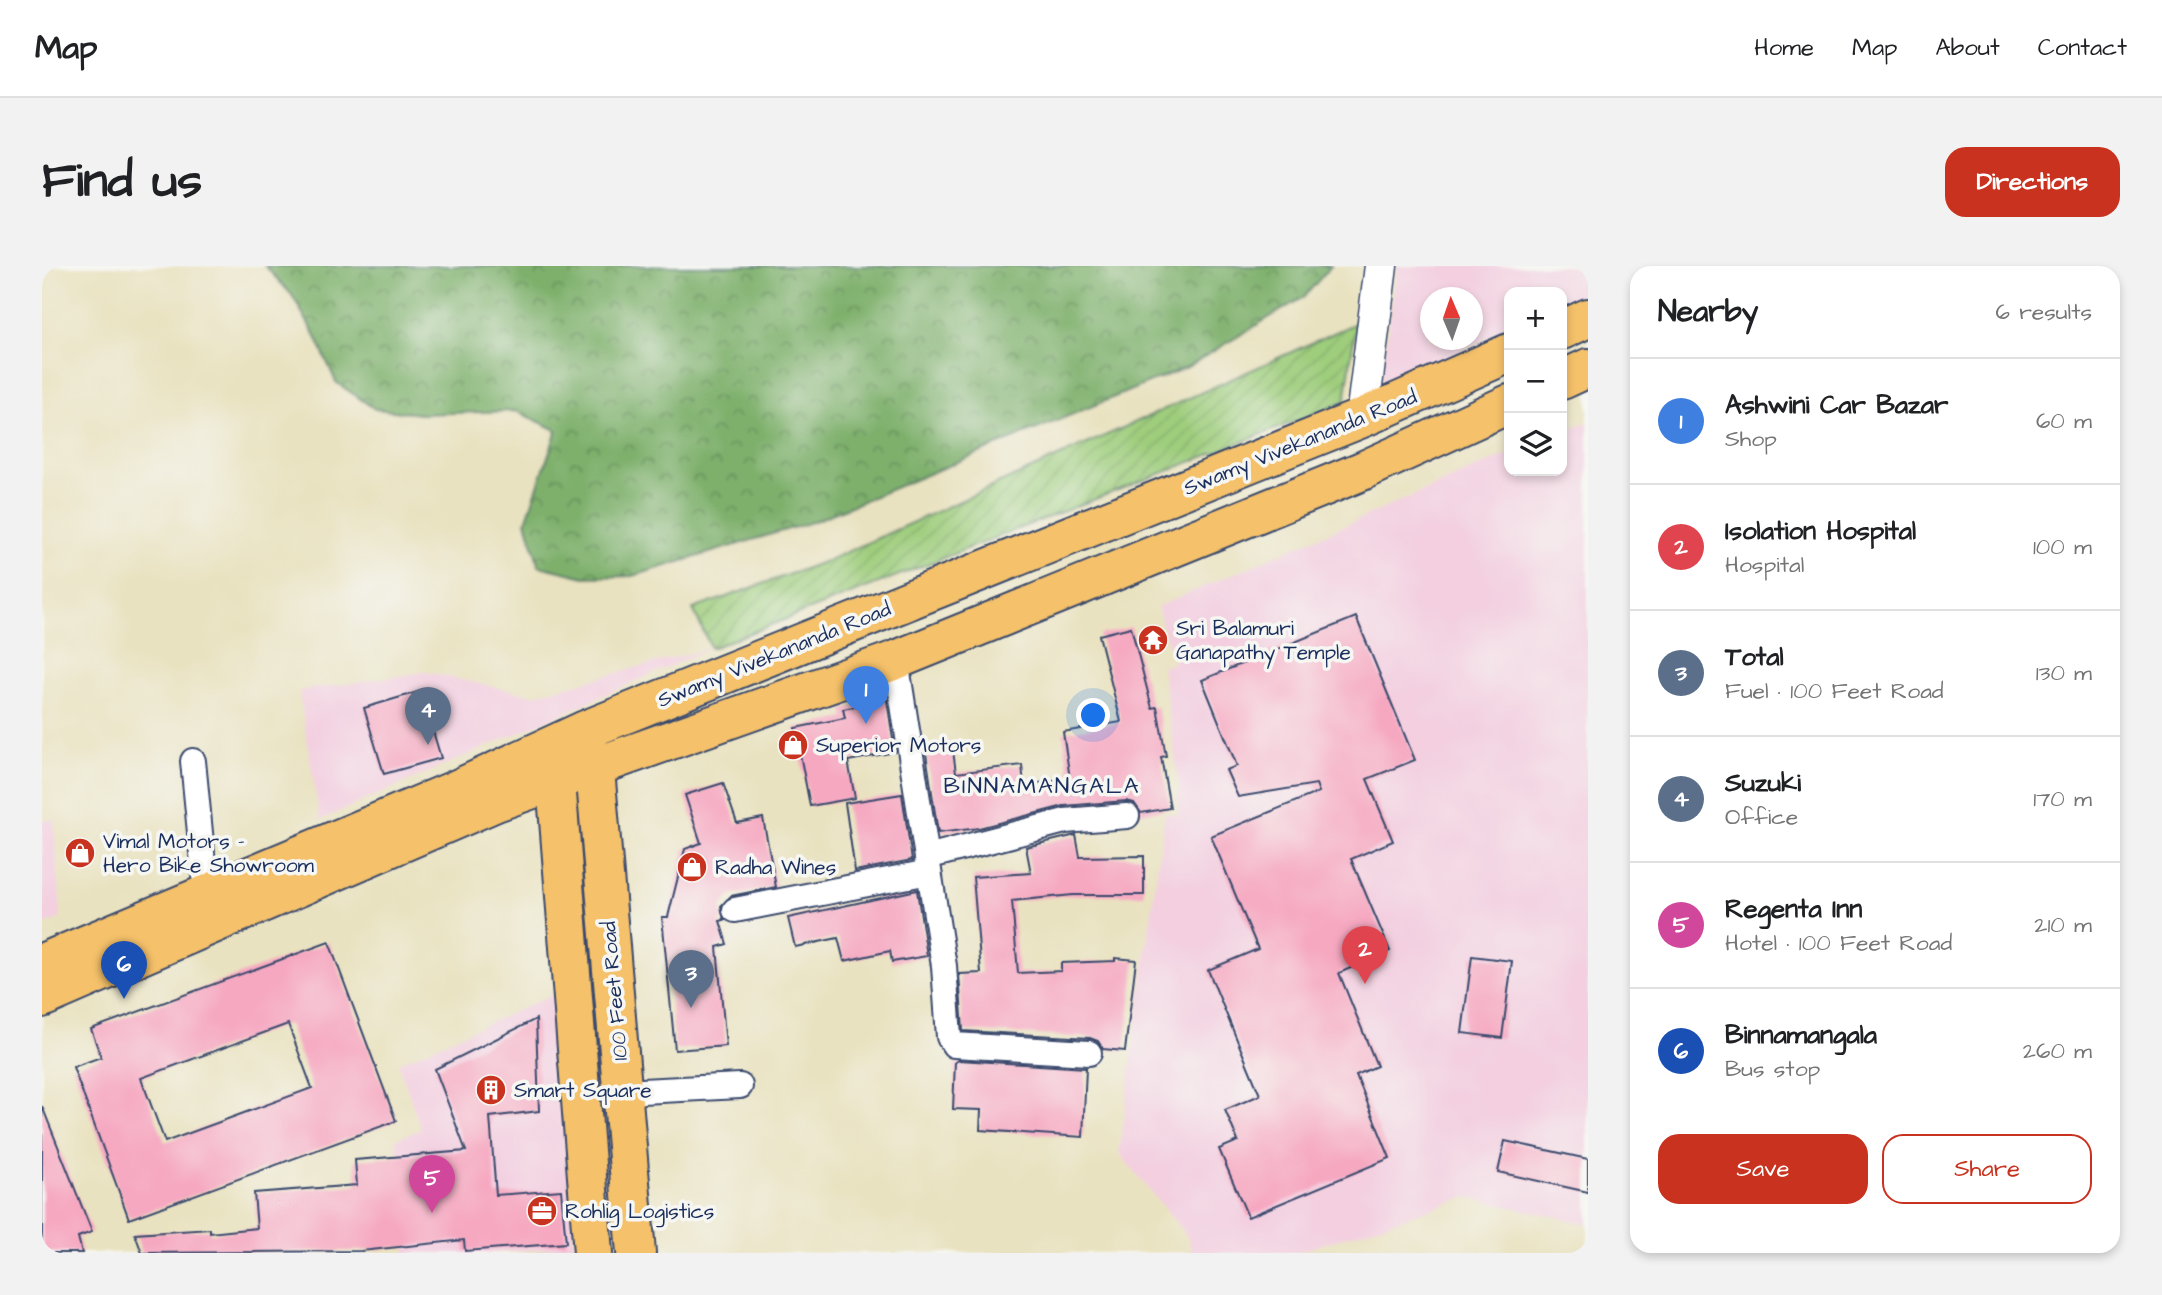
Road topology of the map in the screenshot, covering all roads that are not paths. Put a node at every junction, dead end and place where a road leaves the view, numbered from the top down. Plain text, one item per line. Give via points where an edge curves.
1 (1381, 266) edge
2 (1588, 318) edge
3 (1567, 328) edge
4 (1504, 355) edge
5 (1588, 368) edge
6 (1567, 378) edge
7 (1504, 406) edge
8 (1362, 418) junction
9 (896, 660) junction
10 (565, 752) junction
11 (193, 761) dead end
12 (595, 769) junction
13 (1127, 816) dead end
14 (928, 864) junction
15 (206, 894) junction
16 (735, 909) dead end
17 (42, 963) edge
18 (42, 998) edge
19 (1089, 1053) dead end
20 (740, 1086) dead end
21 (622, 1092) junction
22 (593, 1253) edge
23 (636, 1253) edge

1 - 8 street
2 - 3 main road
4 - 8 main road, Swamy Vivekananda Road
5 - 6 main road
7 - 9 main road, Swamy Vivekananda Road via 1362,471
8 - 10 main road, Swamy Vivekananda Road
9 - 12 main road, Swamy Vivekananda Road
9 - 14 street
10 - 12 main road, Swamy Vivekananda Road
10 - 15 main road, Swamy Vivekananda Road via 455,790
10 - 18 main road, Swamy Vivekananda Road via 496,802
10 - 22 main road, 100 Feet Road
11 - 15 street
12 - 21 main road, 100 Feet Road
13 - 14 street via 1065,821
14 - 16 street
14 - 19 street via 944,965 949,1037 954,1045
15 - 17 main road, Swamy Vivekananda Road
20 - 21 street
21 - 23 main road, 100 Feet Road

